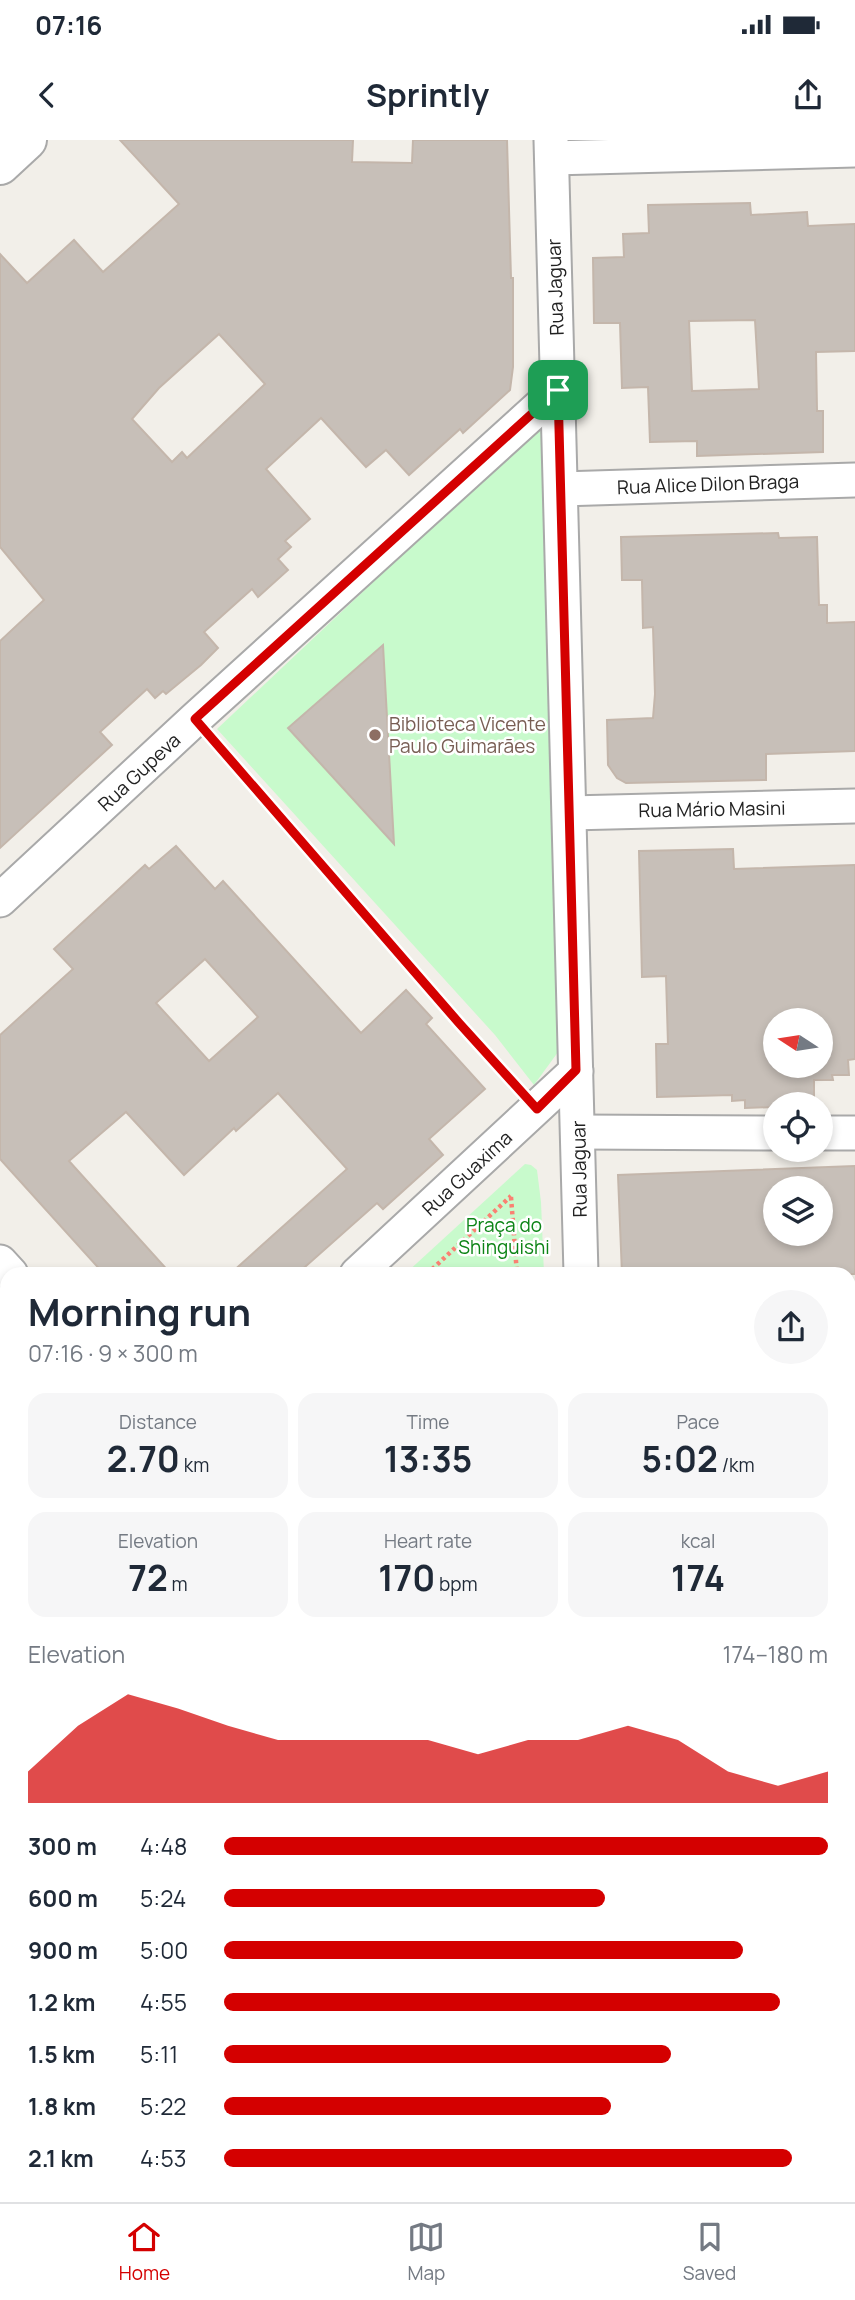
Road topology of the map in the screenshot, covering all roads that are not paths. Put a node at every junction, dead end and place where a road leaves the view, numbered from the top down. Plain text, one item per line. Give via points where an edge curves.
1 (27, 140) edge
2 (551, 149) edge
3 (855, 150) edge
4 (0, 165) edge
5 (558, 390) junction
6 (855, 480) edge
7 (561, 489) junction
8 (855, 806) edge
9 (570, 813) junction
10 (0, 900) edge
11 (576, 1070) junction
12 (578, 1132) junction
13 (763, 1133) edge
14 (833, 1133) edge
15 (855, 1133) edge
16 (365, 1267) edge
17 (582, 1267) edge

1 - 4 street
2 - 3 street
2 - 5 street, Rua Jaguar
5 - 7 street, Rua Jaguar
5 - 10 street, Rua Gupeva
6 - 7 street, Rua Alice Dilon Braga
7 - 9 street, Rua Jaguar
8 - 9 street, Rua Mário Masini
9 - 11 street, Rua Jaguar
11 - 12 street, Rua Jaguar
11 - 16 street, Rua Guaxima
12 - 13 street
12 - 17 street, Rua Jaguar
14 - 15 street

